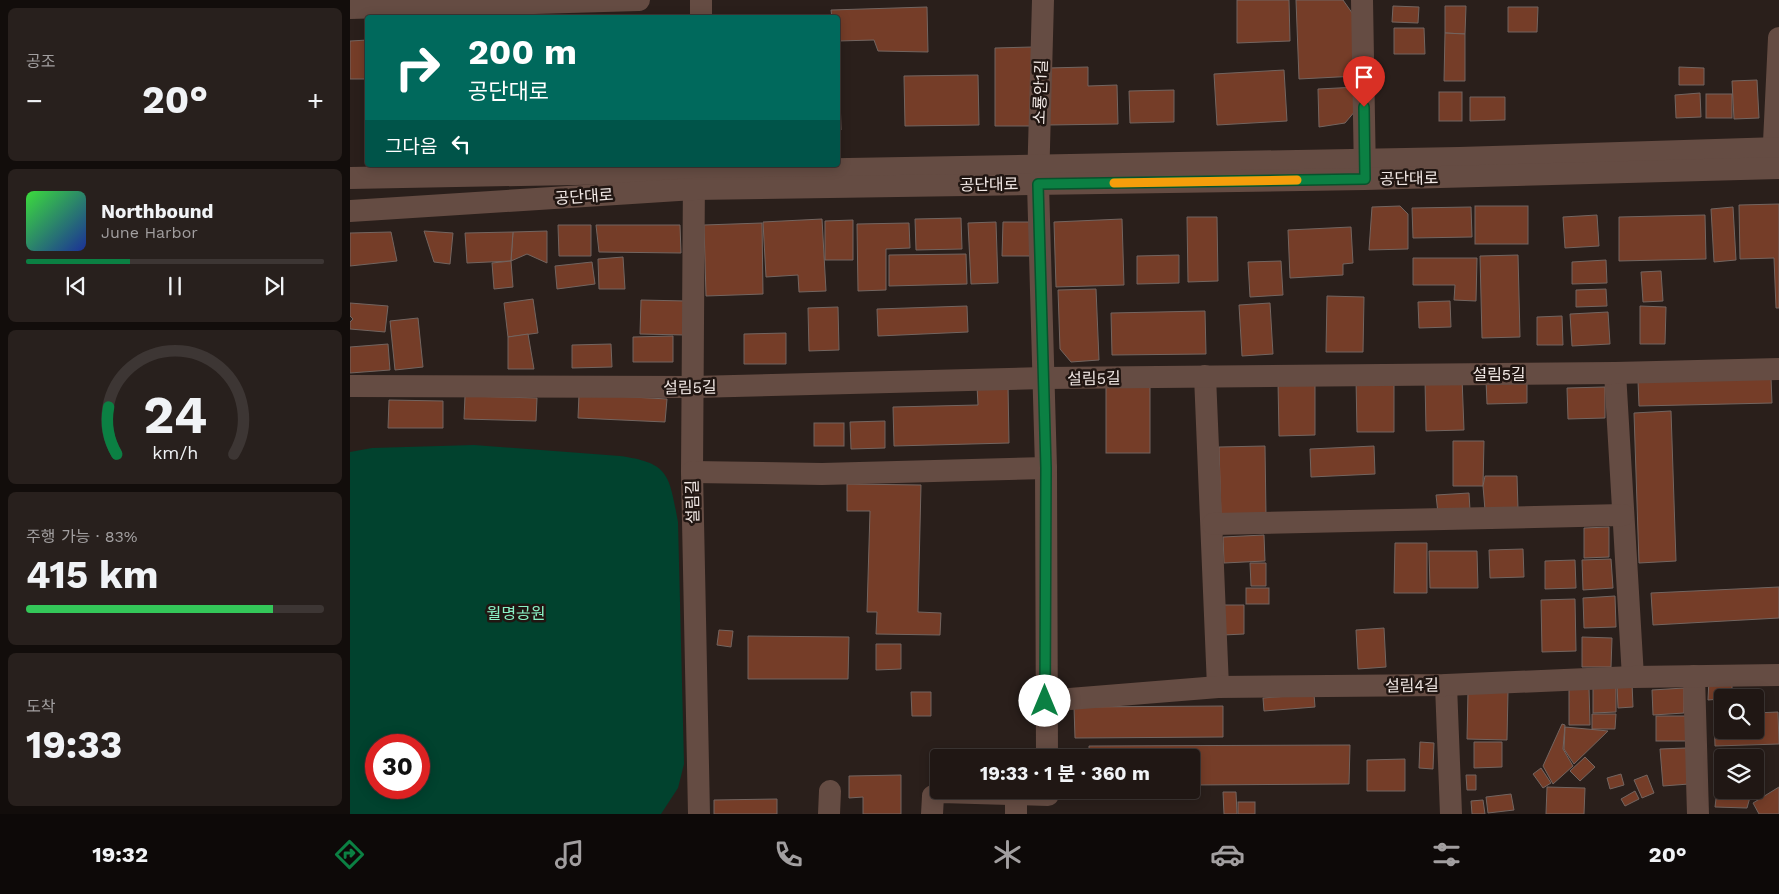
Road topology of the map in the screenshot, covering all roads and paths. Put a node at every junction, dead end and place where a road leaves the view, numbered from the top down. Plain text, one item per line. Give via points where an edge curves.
1 (639, 0) edge
2 (701, 0) edge
3 (1043, 0) edge
4 (1362, 0) edge
5 (510, 2) edge
6 (350, 8) edge
7 (700, 15) edge
8 (1779, 38) edge
9 (1776, 158) edge
10 (1365, 170) junction
11 (694, 175) edge
12 (1038, 175) junction
13 (350, 178) edge
14 (350, 211) edge
15 (1779, 369) edge
16 (1615, 373) junction
17 (1205, 376) junction
18 (1044, 378) junction
19 (350, 386) edge
20 (694, 387) junction
21 (1046, 468) junction
22 (692, 472) junction
23 (1623, 515) junction
24 (1213, 524) junction
25 (1779, 675) edge
26 (1694, 676) junction
27 (1633, 677) junction
28 (1446, 685) junction
29 (1218, 688) junction
30 (1045, 701) junction
31 (1047, 749) edge
32 (830, 791) dead end
33 (1048, 800) edge
34 (1016, 804) edge
35 (698, 814) edge
36 (829, 814) edge
37 (932, 814) edge
38 (1450, 814) edge
39 (1698, 814) edge

1 - 5 street
2 - 7 street
3 - 12 street, 소룡안1길
4 - 10 street
5 - 6 street
8 - 9 street
9 - 10 street, 공단대로
10 - 12 street, 공단대로
11 - 12 street, 공단대로
11 - 13 street, 공단대로
11 - 14 street, 공단대로
11 - 20 street, 설림길
12 - 18 street, 소룡안1길
15 - 16 street, 설림5길
16 - 17 street, 설림5길
16 - 23 street
17 - 18 street, 설림5길
17 - 24 street
18 - 20 street, 설림5길
18 - 21 street, 소룡안1길
19 - 20 street, 설림5길
20 - 22 street, 설림길
21 - 22 street via 822,474
21 - 30 street, 소룡안1길
22 - 35 street, 설림길
23 - 24 street
23 - 27 street
24 - 29 street
25 - 26 street, 설림4길
26 - 27 street, 설림4길
26 - 39 street
27 - 28 street, 설림4길
28 - 29 street, 설림4길
28 - 38 street
29 - 30 street, 설림4길
30 - 31 street, 소룡안1길
32 - 36 street
33 - 34 street
34 - 37 street via 941,792 933,796

